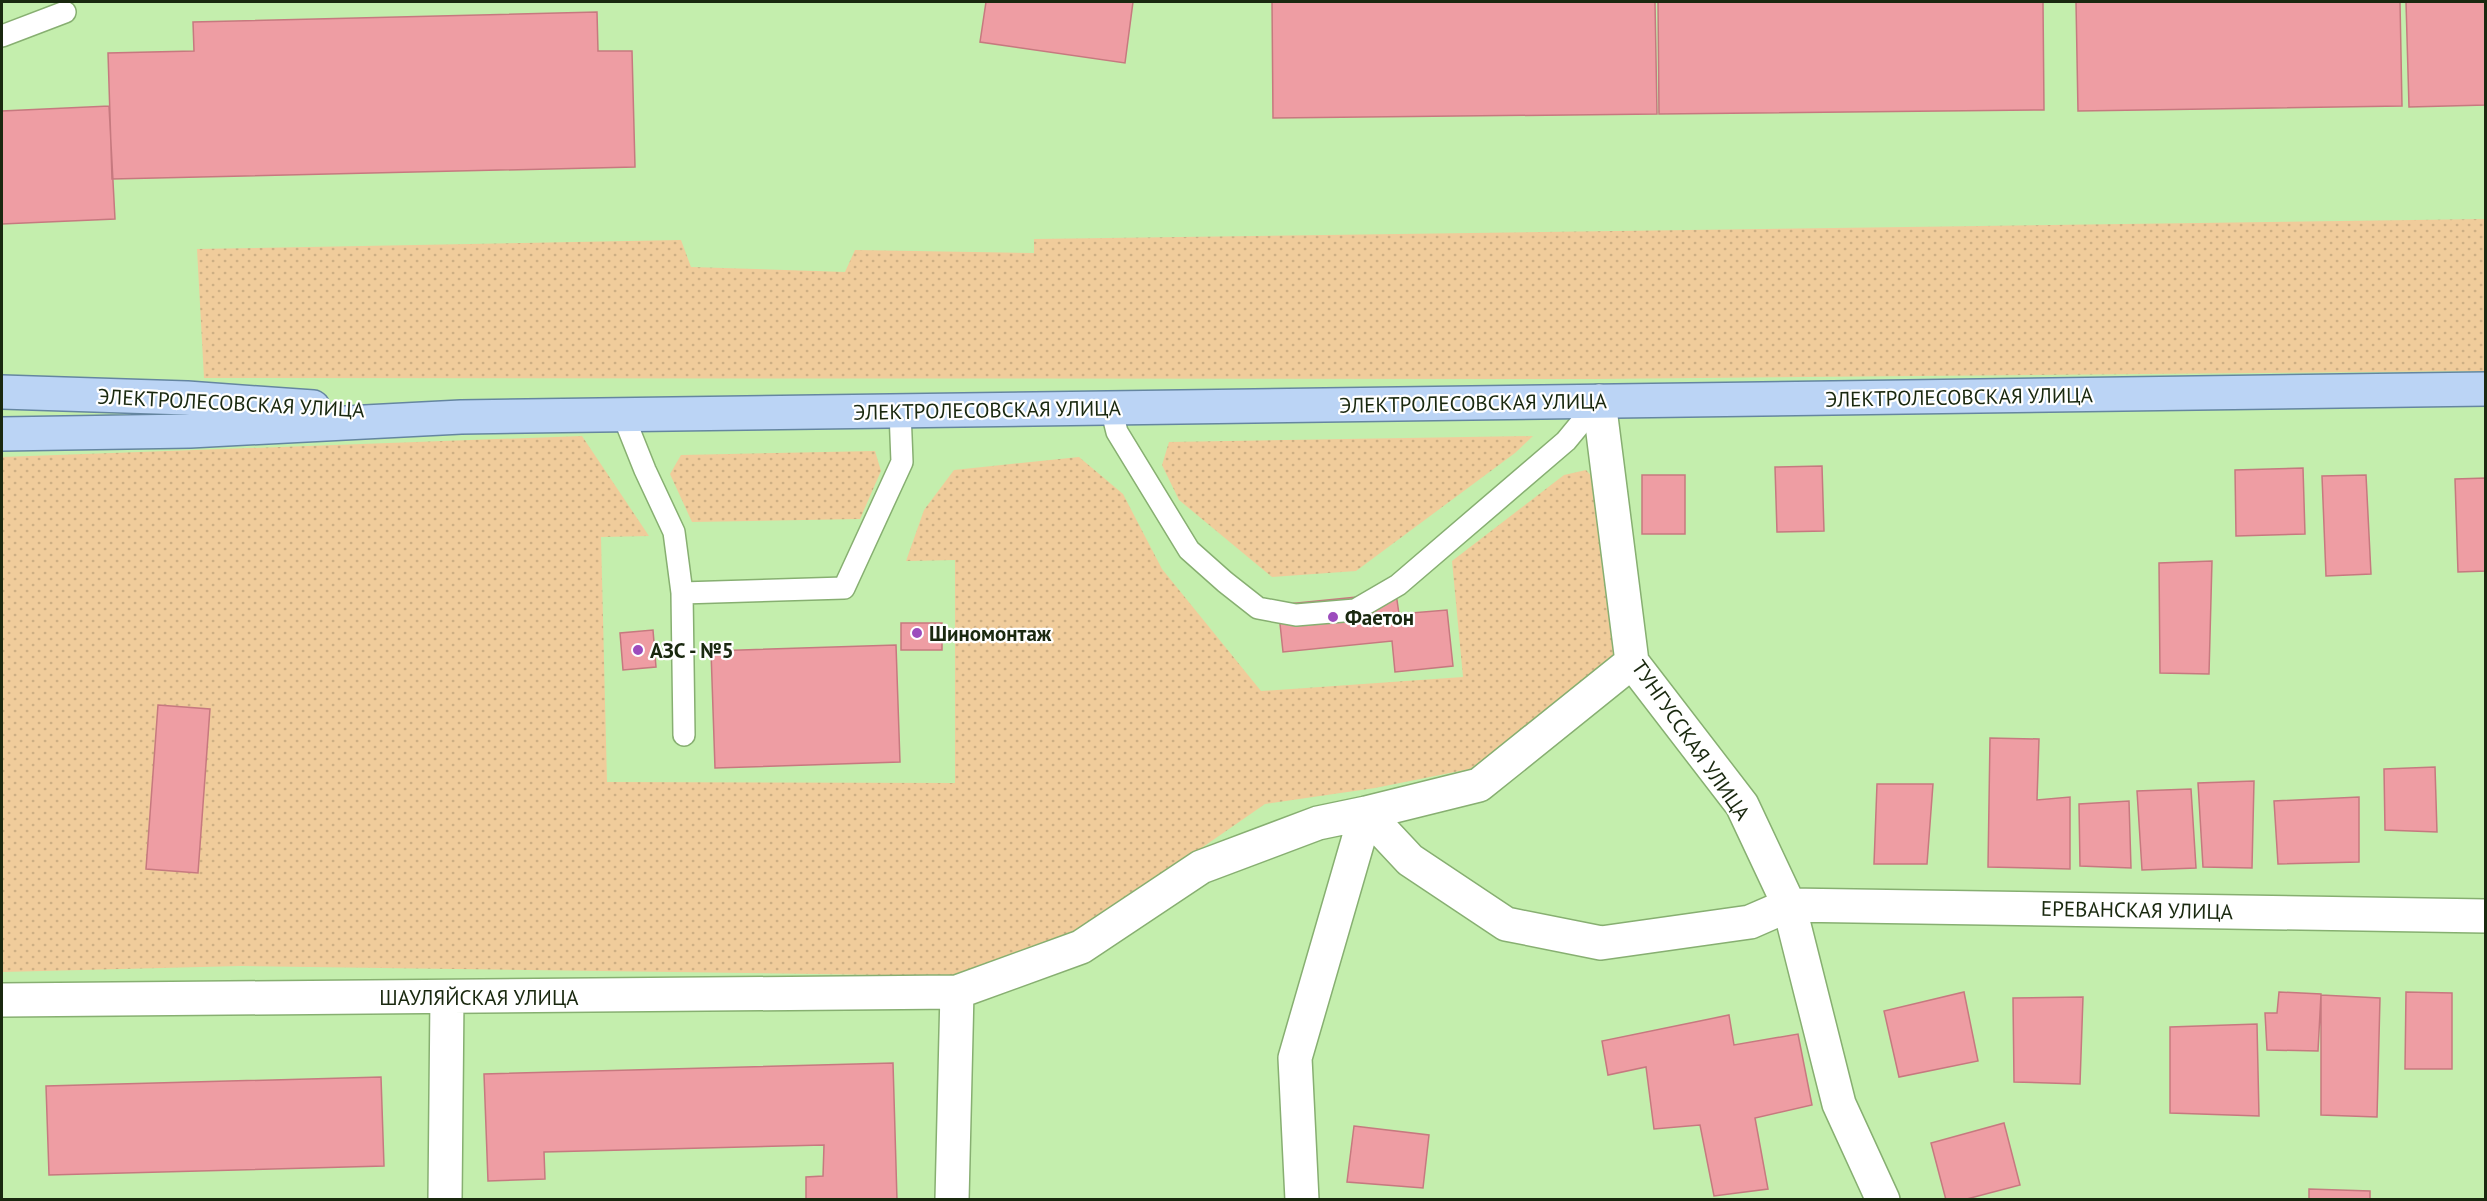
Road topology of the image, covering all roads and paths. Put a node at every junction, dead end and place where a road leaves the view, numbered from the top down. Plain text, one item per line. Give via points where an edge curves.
1 (65, 12) dead end
2 (2, 36) edge
3 (2486, 389) edge
4 (2, 392) edge
5 (1599, 401) junction
6 (1111, 408) junction
7 (900, 411) junction
8 (623, 415) junction
9 (461, 417) junction
10 (2, 434) edge
11 (682, 593) junction
12 (1632, 662) junction
13 (684, 735) dead end
14 (1366, 813) junction
15 (1789, 905) junction
16 (2486, 916) edge
17 (957, 992) junction
18 (447, 997) junction
19 (2, 1000) edge
20 (446, 1200) edge
21 (952, 1200) edge
22 (1302, 1200) edge
23 (1883, 1200) edge

1 - 2 lane
3 - 5 main road, ЭЛЕКТРОЛЕСОВСКАЯ УЛИЦА
4 - 9 main road, ЭЛЕКТРОЛЕСОВСКАЯ УЛИЦА via 187,398
5 - 6 main road, ЭЛЕКТРОЛЕСОВСКАЯ УЛИЦА
5 - 6 lane via 1566,441 1398,585 1355,610 1296,615 1258,608 1189,550 1117,432
5 - 12 street, ТУНГУССКАЯ УЛИЦА
6 - 7 main road, ЭЛЕКТРОЛЕСОВСКАЯ УЛИЦА
7 - 8 main road, ЭЛЕКТРОЛЕСОВСКАЯ УЛИЦА
7 - 11 lane via 902,462 844,588
8 - 9 main road, ЭЛЕКТРОЛЕСОВСКАЯ УЛИЦА
8 - 11 lane via 674,532
9 - 10 main road, ЭЛЕКТРОЛЕСОВСКАЯ УЛИЦА via 189,431
11 - 13 lane
12 - 14 street, ШАУЛЯЙСКАЯ УЛИЦА via 1479,785
12 - 15 street, ТУНГУССКАЯ УЛИЦА via 1742,805
14 - 15 street via 1410,860 1506,924 1601,943 1750,922
14 - 17 street, ШАУЛЯЙСКАЯ УЛИЦА via 1318,823 1202,867 1082,947
14 - 22 street via 1295,1058
15 - 16 street, ЕРЕВАНСКАЯ УЛИЦА
15 - 23 street, ТУНГУССКАЯ УЛИЦА via 1839,1104
17 - 18 street, ШАУЛЯЙСКАЯ УЛИЦА
17 - 21 street
18 - 19 street, ШАУЛЯЙСКАЯ УЛИЦА
18 - 20 street

